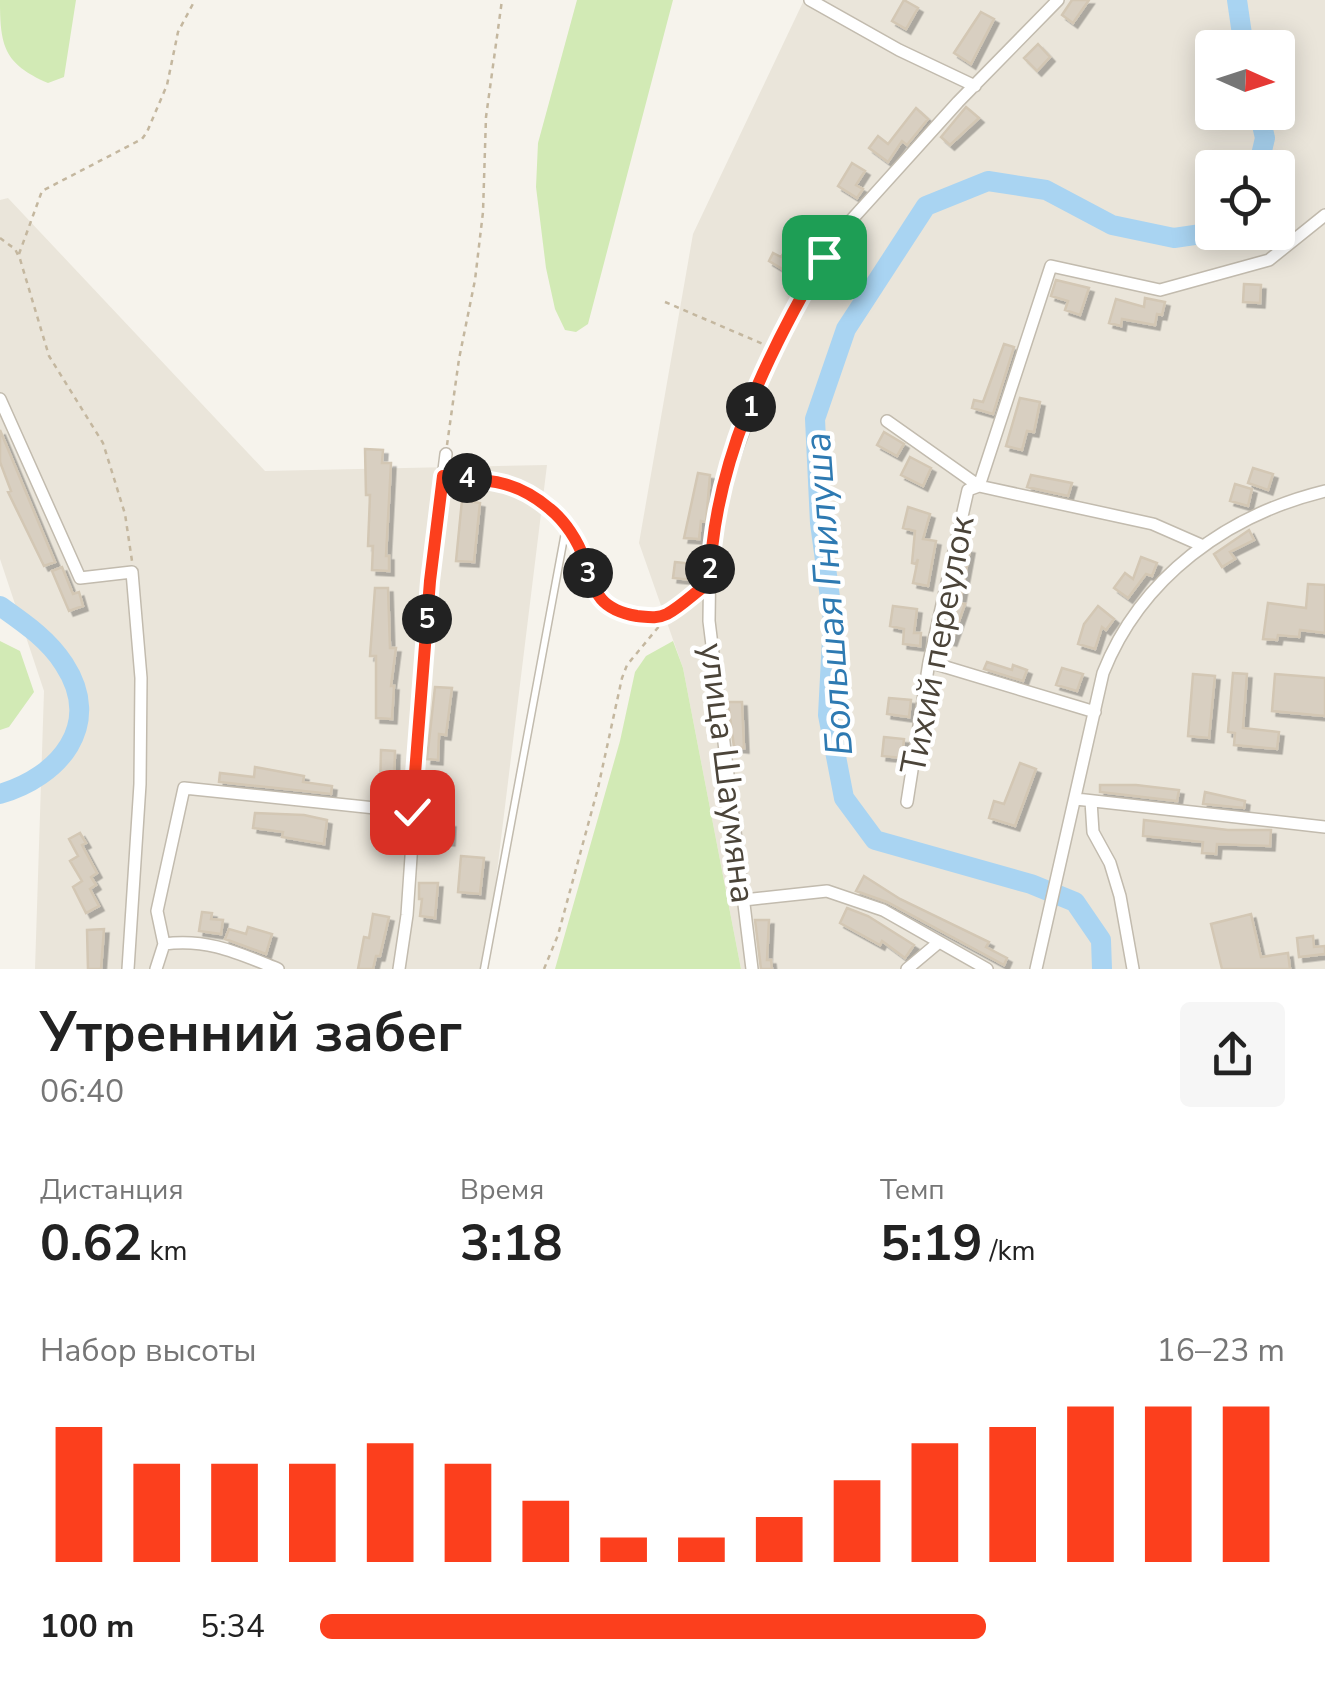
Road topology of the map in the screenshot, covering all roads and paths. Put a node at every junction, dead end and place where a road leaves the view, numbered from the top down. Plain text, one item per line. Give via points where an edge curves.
1 (195, 0) edge
2 (502, 0) edge
3 (810, 0) edge
4 (1058, 0) edge
5 (975, 86) junction
6 (1325, 215) edge
7 (0, 238) edge
8 (18, 256) junction
9 (665, 302) dead end
10 (774, 348) junction
11 (0, 399) edge
12 (887, 421) dead end
13 (446, 454) joint
14 (443, 476) junction
15 (979, 486) junction
16 (1325, 492) edge
17 (566, 527) junction
18 (1201, 545) junction
19 (132, 572) junction
20 (710, 582) junction
21 (670, 613) junction
22 (930, 662) junction
23 (1095, 712) junction
24 (1076, 799) junction
25 (1091, 800) junction
26 (907, 802) dead end
27 (412, 812) junction
28 (1325, 827) edge
29 (744, 900) junction
30 (938, 943) junction
31 (164, 944) junction
32 (128, 969) edge
33 (156, 969) edge
34 (278, 969) edge
35 (400, 969) edge
36 (484, 969) edge
37 (544, 969) edge
38 (752, 969) edge
39 (907, 969) edge
40 (987, 969) edge
41 (1036, 969) edge
42 (1133, 969) edge

1 - 8 path via 178,32 148,132 42,192
2 - 13 path via 477,263
3 - 5 street
4 - 5 street, улица Шаумяна
5 - 10 street, улица Шаумяна via 836,236
6 - 15 street, Тихий переулок via 1269,260 1160,290 1052,266
7 - 8 path
8 - 19 path via 48,356 103,443 125,514
9 - 10 path
10 - 20 street, улица Шаумяна via 725,481
11 - 19 street via 80,578
12 - 15 street
13 - 14 street
14 - 17 path via 512,484
14 - 27 street
15 - 18 street via 1153,524
15 - 22 street, Тихий переулок via 968,490
16 - 18 street via 1282,502
17 - 21 path via 584,556 592,588 609,606 643,617
17 - 36 lane
18 - 23 street via 1141,604 1115,643
19 - 32 street via 140,784
20 - 21 path
20 - 29 street, улица Шаумяна via 712,659
21 - 37 path via 626,665
22 - 23 street
22 - 26 street, Тихий переулок
23 - 24 street
24 - 25 street
24 - 41 street
25 - 28 street
25 - 42 street via 1092,832 1120,896
27 - 31 street via 184,788 157,912
27 - 35 street
29 - 30 street via 827,891 883,910
29 - 38 street, улица Шаумяна
30 - 39 street
30 - 40 street
31 - 33 street
31 - 34 street via 191,940

